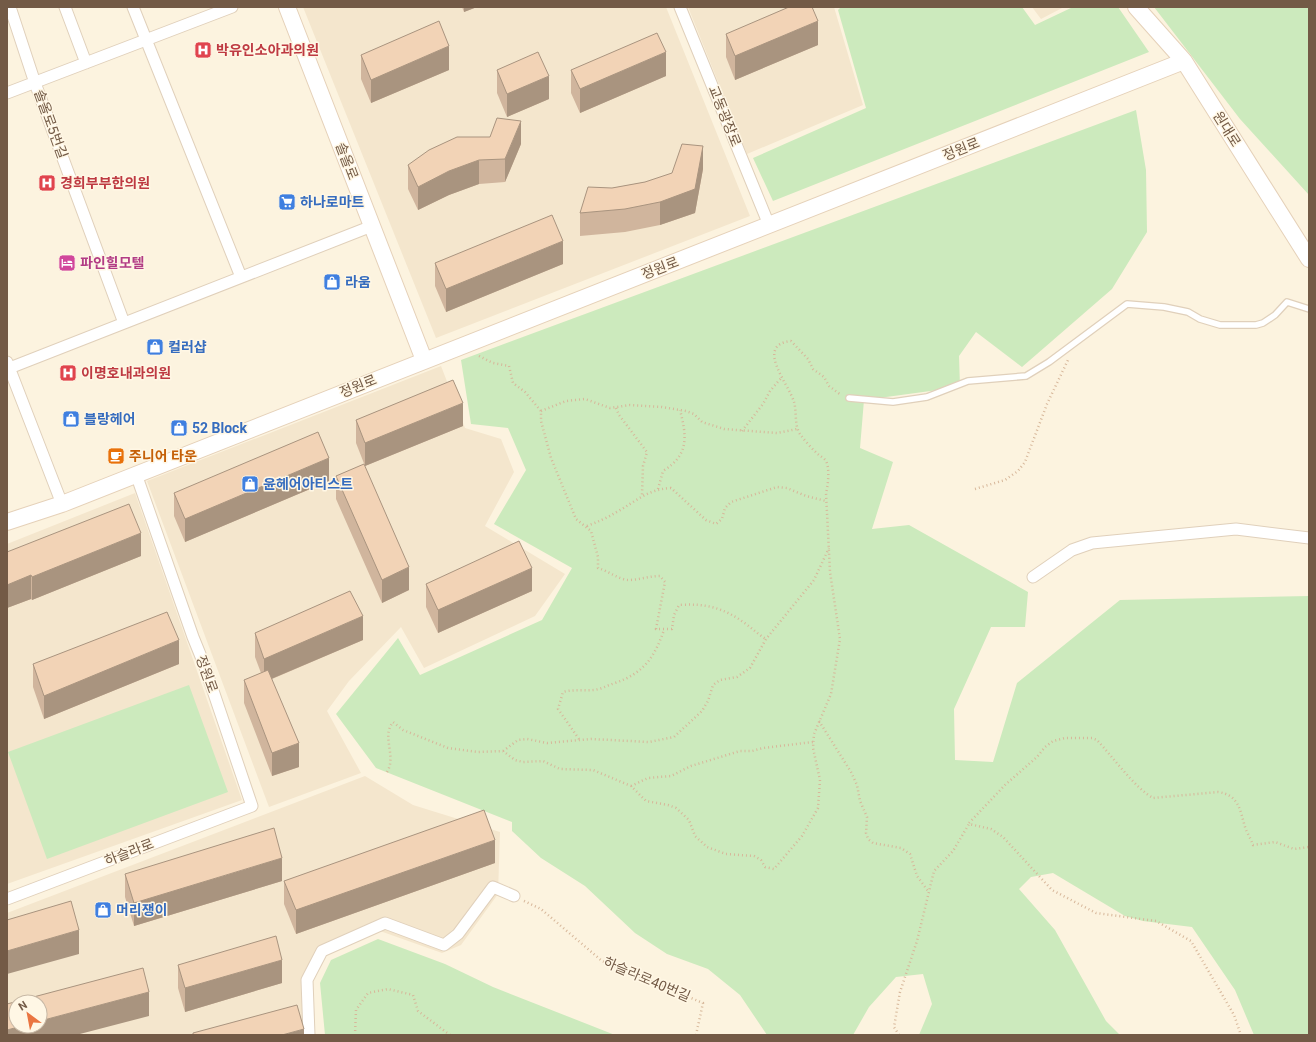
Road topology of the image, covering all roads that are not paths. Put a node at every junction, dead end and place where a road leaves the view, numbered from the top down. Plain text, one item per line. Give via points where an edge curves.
1 (10, 7) edge
2 (65, 7) edge
3 (133, 7) edge
4 (232, 7) edge
5 (287, 7) edge
6 (680, 7) edge
7 (1136, 7) edge
8 (147, 40) junction
9 (1184, 61) junction
10 (86, 63) junction
11 (35, 83) junction
12 (7, 94) edge
13 (769, 225) junction
14 (372, 226) junction
15 (1309, 259) edge
16 (242, 277) junction
17 (1309, 309) edge
18 (124, 323) junction
19 (424, 360) junction
20 (8, 366) edge
21 (849, 398) road end
22 (136, 474) junction
23 (62, 504) junction
24 (7, 522) edge
25 (1309, 538) edge
26 (1033, 577) dead end
27 (252, 806) joint
28 (514, 896) road end
29 (7, 899) edge
30 (309, 1035) edge

1 - 11 street
2 - 10 street
3 - 8 street
4 - 8 street, 솔올로5번길
5 - 14 street, 솔올로
6 - 13 street, 교동광장로
7 - 9 street, 원대로
8 - 10 street, 솔올로5번길
8 - 16 street
9 - 13 street, 정원로
9 - 15 street, 원대로
10 - 11 street, 솔올로5번길
11 - 12 street, 솔올로5번길
11 - 18 street, 솔올로5번길
13 - 19 street, 정원로
14 - 16 street
14 - 19 street, 솔올로
16 - 18 street
17 - 21 lane via 1287,302 1263,324 1227,325 1200,319 1188,312 1127,304 1026,376 968,381 927,397 893,402
18 - 20 street
19 - 22 street, 정원로
20 - 23 street
22 - 23 street, 정원로
22 - 27 street, 정원로
23 - 24 street, 정원로
25 - 26 street via 1236,529 1092,543 1072,550
27 - 29 street, 하슬라로
28 - 30 street via 493,887 458,934 444,945 386,923 322,951 307,980

